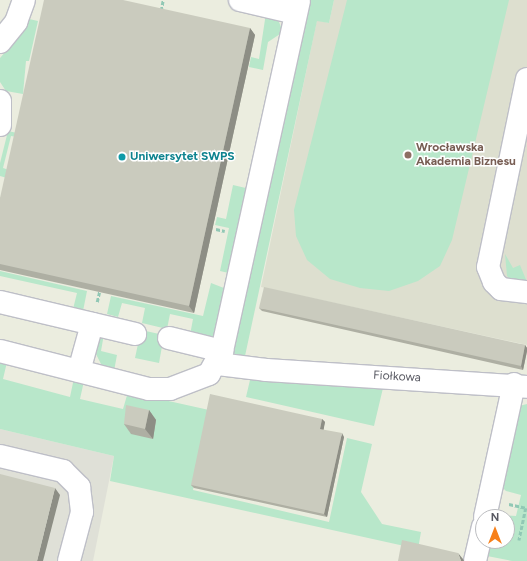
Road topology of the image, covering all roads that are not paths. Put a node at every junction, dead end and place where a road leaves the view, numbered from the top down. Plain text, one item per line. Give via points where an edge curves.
1 (24, 0) edge
2 (240, 0) edge
3 (298, 6) edge
4 (0, 42) edge
5 (527, 79) edge
6 (527, 292) edge
7 (0, 302) edge
8 (92, 324) junction
9 (135, 334) dead end
10 (169, 338) dead end
11 (0, 351) edge
12 (220, 357) junction
13 (79, 371) junction
14 (521, 385) edge
15 (0, 456) edge
16 (487, 508) edge
17 (478, 549) edge
18 (69, 561) edge
19 (475, 561) edge

1 - 4 street via 16,22
2 - 3 street
3 - 12 street
5 - 6 street via 488,267 494,282 501,289
7 - 8 street
8 - 9 street
8 - 13 street
10 - 12 street, Fiołkowa
11 - 13 street
12 - 13 street via 209,374 170,389 149,389
12 - 14 street, Fiołkowa via 266,370
14 - 16 street
15 - 18 street via 63,471 79,487 82,512
17 - 19 street

